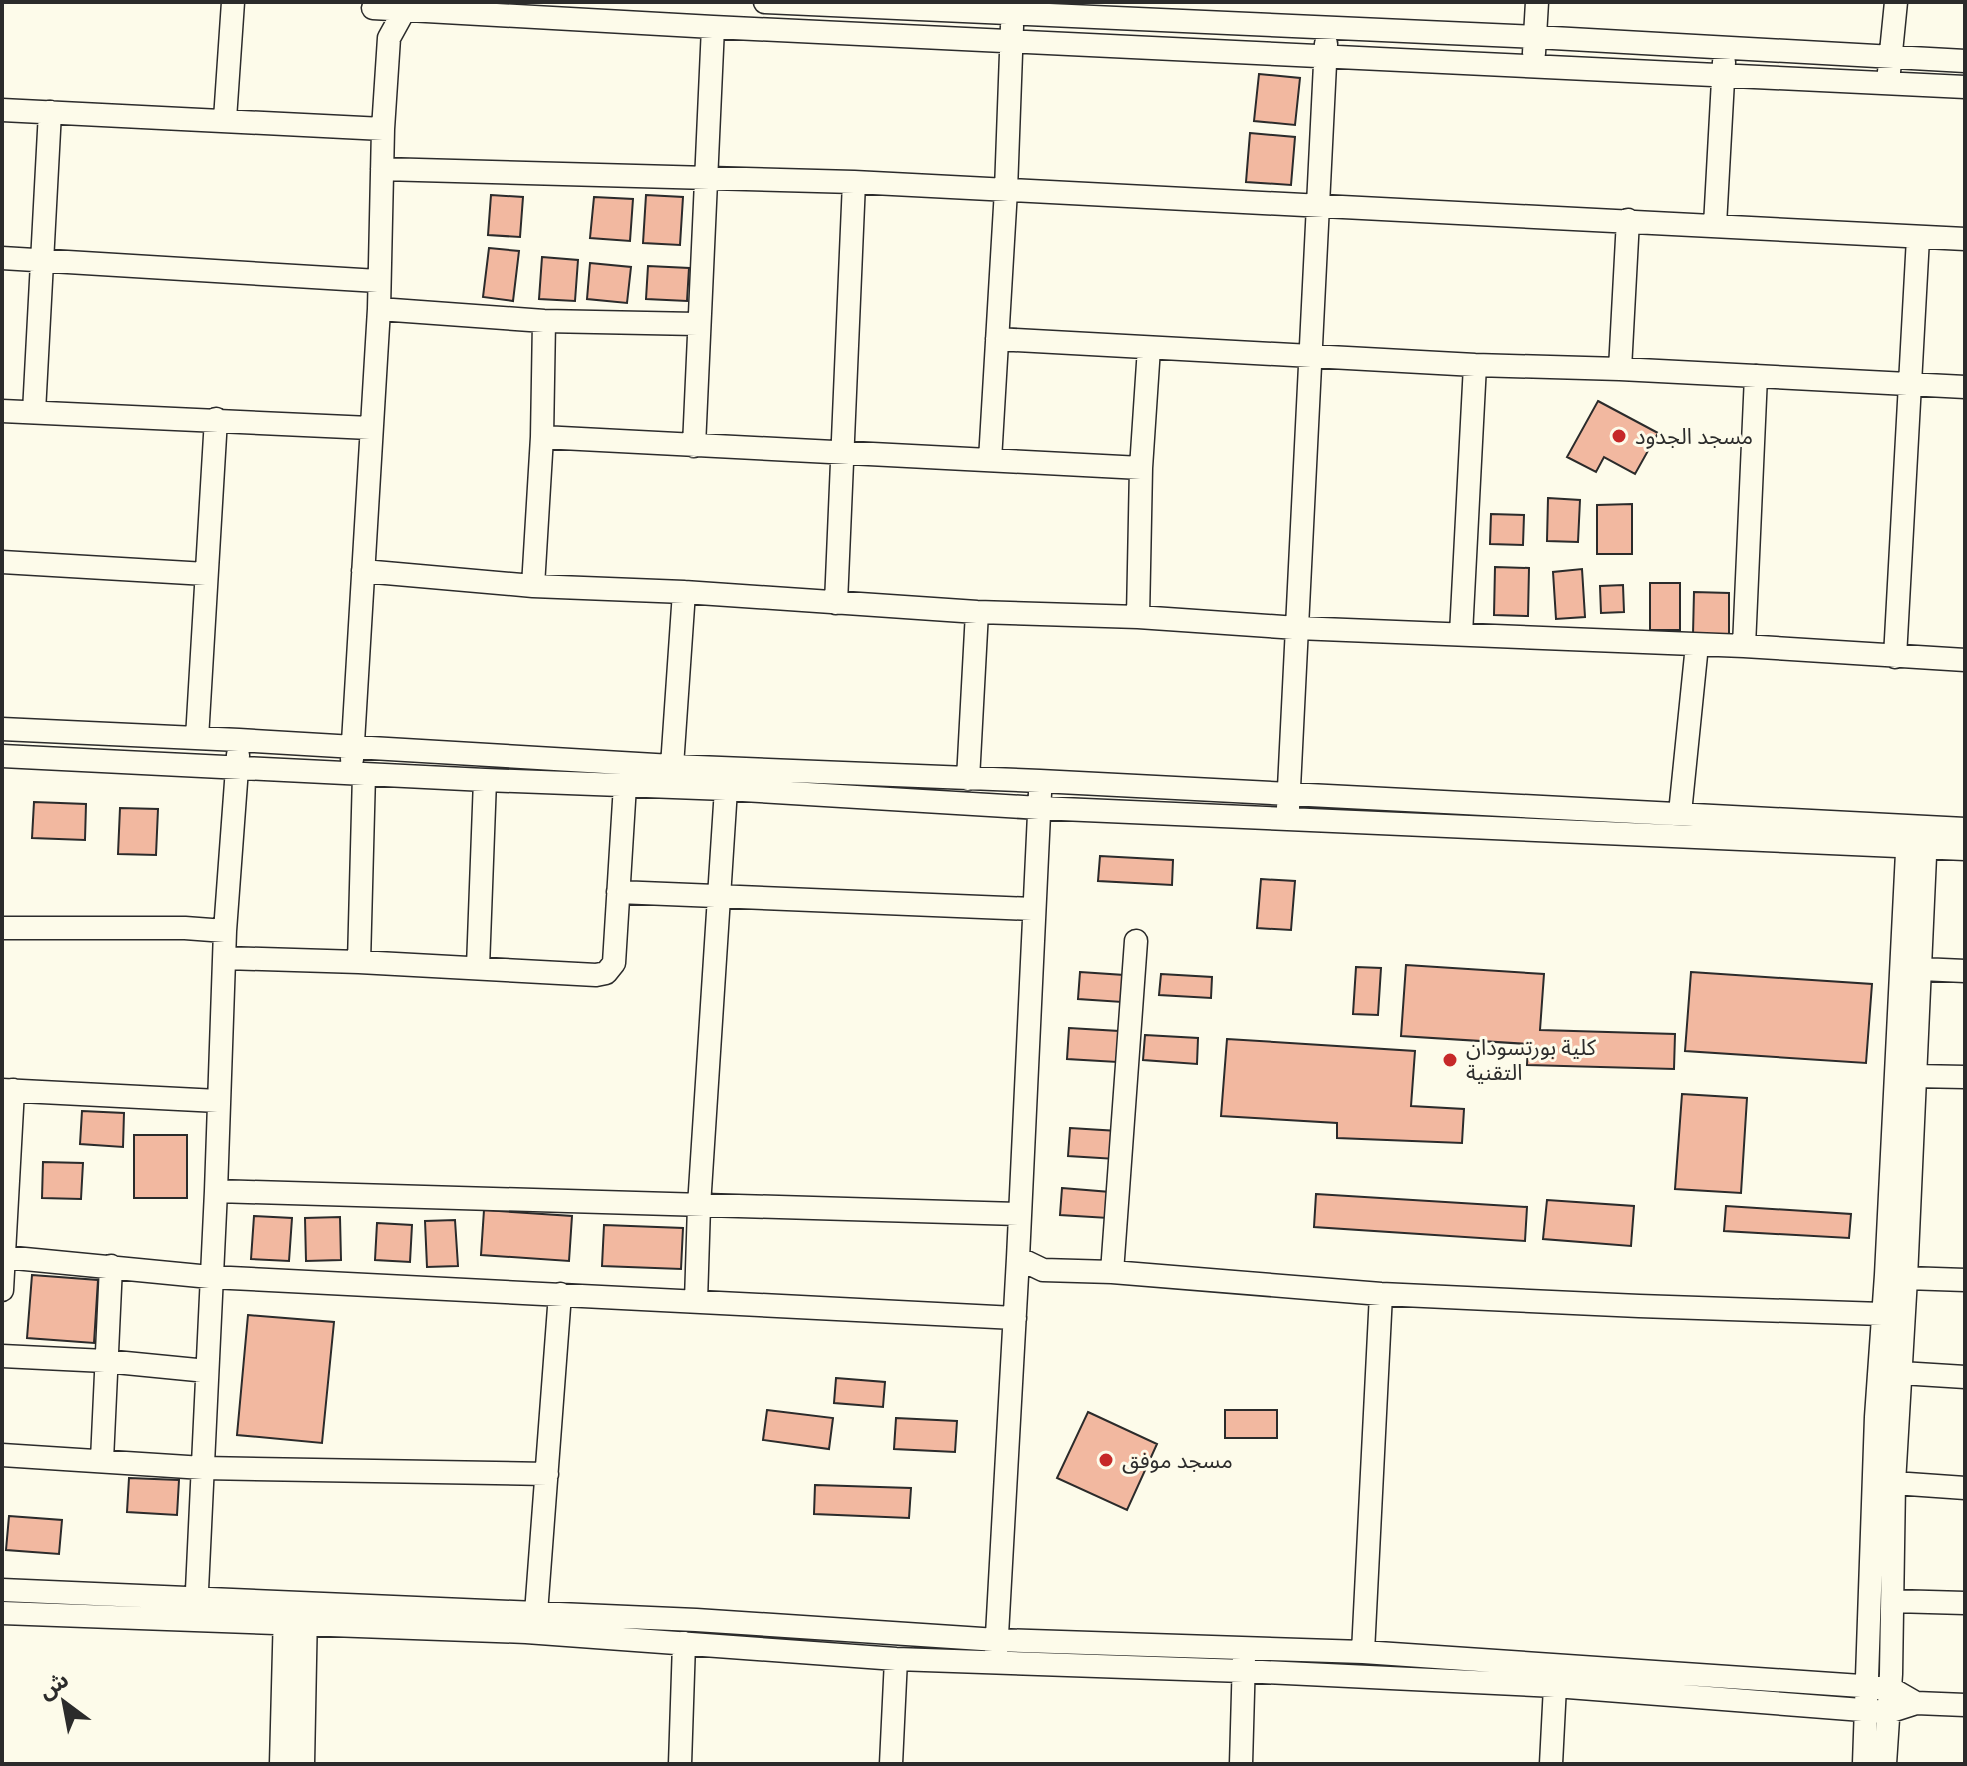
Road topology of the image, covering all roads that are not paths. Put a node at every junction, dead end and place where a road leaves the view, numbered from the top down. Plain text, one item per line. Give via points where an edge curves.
1 (233, 2) edge
2 (765, 2) edge
3 (1537, 2) edge
4 (1896, 2) edge
5 (373, 5) edge
6 (908, 5) edge
7 (405, 6) edge
8 (612, 12) edge
9 (1201, 12) edge
10 (1012, 14) junction
11 (713, 27) junction
12 (1327, 29) junction
13 (908, 35) junction
14 (1535, 37) junction
15 (389, 38) junction
16 (1012, 41) junction
17 (1725, 47) junction
18 (1198, 50) junction
19 (1326, 57) junction
20 (1891, 58) junction
21 (1965, 61) edge
22 (1533, 65) junction
23 (1723, 75) junction
24 (1887, 83) junction
25 (1965, 87) edge
26 (2, 110) edge
27 (50, 112) junction
28 (225, 119) junction
29 (383, 129) junction
30 (382, 169) junction
31 (706, 176) junction
32 (854, 182) junction
33 (1006, 190) junction
34 (1316, 206) junction
35 (1628, 220) junction
36 (1715, 225) junction
37 (1918, 238) junction
38 (1965, 239) edge
39 (2, 258) edge
40 (41, 260) junction
41 (378, 281) junction
42 (379, 309) junction
43 (544, 321) junction
44 (697, 324) junction
45 (997, 339) junction
46 (1149, 348) junction
47 (1311, 357) junction
48 (1475, 365) junction
49 (1620, 369) junction
50 (1756, 376) junction
51 (1909, 385) junction
52 (1965, 387) edge
53 (2, 411) edge
54 (34, 412) junction
55 (216, 419) junction
56 (370, 428) junction
57 (542, 437) junction
58 (694, 446) junction
59 (841, 453) junction
60 (990, 460) junction
61 (1141, 468) junction
62 (2, 562) edge
63 (363, 571) junction
64 (206, 574) junction
65 (533, 586) junction
66 (684, 592) junction
67 (836, 603) junction
68 (977, 612) junction
69 (1138, 617) junction
70 (1297, 628) junction
71 (1461, 634) junction
72 (1697, 645) junction
73 (1744, 646) junction
74 (1895, 657) junction
75 (1965, 660) edge
76 (2, 729) edge
77 (197, 738) junction
78 (239, 740) junction
79 (353, 746) junction
80 (2, 756) edge
81 (672, 766) junction
82 (237, 768) junction
83 (357, 773) junction
84 (968, 779) junction
85 (485, 780) junction
86 (1040, 781) junction
87 (625, 785) junction
88 (726, 789) junction
89 (1288, 794) junction
90 (1039, 808) junction
91 (1680, 813) junction
92 (1288, 818) junction
93 (1965, 829) edge
94 (1917, 837) junction
95 (1965, 849) edge
96 (618, 892) junction
97 (717, 897) junction
98 (1032, 909) junction
99 (2, 928) edge
100 (225, 931) junction
101 (1136, 941) dead end
102 (225, 958) junction
103 (359, 962) junction
104 (478, 967) junction
105 (1921, 969) junction
106 (1965, 971) edge
107 (1914, 1076) junction
108 (1965, 1077) edge
109 (7, 1090) edge
110 (218, 1101) junction
111 (216, 1191) junction
112 (699, 1206) junction
113 (1020, 1214) junction
114 (4, 1217) edge
115 (4, 1257) edge
116 (1018, 1258) junction
117 (111, 1266) junction
118 (1112, 1272) junction
119 (210, 1277) junction
120 (1906, 1278) junction
121 (1965, 1280) edge
122 (2, 1290) edge
123 (560, 1294) junction
124 (1381, 1294) junction
125 (696, 1301) junction
126 (1882, 1314) junction
127 (1015, 1318) junction
128 (2, 1356) edge
129 (105, 1361) junction
130 (207, 1371) junction
131 (1901, 1373) junction
132 (1965, 1377) edge
133 (2, 1455) edge
134 (102, 1460) junction
135 (203, 1468) junction
136 (547, 1474) junction
137 (1894, 1483) junction
138 (1965, 1488) edge
139 (2, 1590) edge
140 (197, 1597) junction
141 (1893, 1601) junction
142 (1965, 1603) edge
143 (2, 1613) edge
144 (295, 1613) junction
145 (536, 1613) junction
146 (196, 1620) junction
147 (684, 1643) junction
148 (1245, 1647) junction
149 (996, 1651) junction
150 (1363, 1652) junction
151 (896, 1659) junction
152 (1243, 1671) junction
153 (1555, 1686) junction
154 (1879, 1688) junction
155 (1916, 1703) junction
156 (1965, 1705) edge
157 (1878, 1711) junction
158 (281, 1764) edge
159 (303, 1764) edge
160 (680, 1764) edge
161 (891, 1764) edge
162 (1241, 1764) edge
163 (1551, 1764) edge
164 (1864, 1764) edge
165 (1885, 1764) edge

1 - 28 street
2 - 6 street
3 - 14 street
4 - 20 street
5 - 7 street
5 - 15 street
6 - 10 street
6 - 13 street
7 - 8 street
7 - 15 street
8 - 11 street
9 - 10 street
9 - 12 street
9 - 18 street
10 - 16 street
11 - 13 street
11 - 31 street
12 - 14 street
12 - 19 street
13 - 16 street
14 - 17 street
14 - 22 street
15 - 29 street
16 - 18 street
16 - 33 street
17 - 20 street
17 - 23 street
18 - 19 street
19 - 22 street
19 - 34 street
20 - 21 street
20 - 24 street
22 - 23 street
23 - 24 street
23 - 36 street
24 - 25 street
26 - 27 street
27 - 28 street
27 - 40 street
28 - 29 street
29 - 30 street
30 - 31 street
30 - 41 street
31 - 32 street
31 - 44 street
32 - 33 street
32 - 59 street
33 - 34 street
33 - 45 street
34 - 35 street
34 - 47 street
35 - 36 street
35 - 49 street
36 - 37 street
37 - 38 street
37 - 51 street
39 - 40 street
40 - 41 street
40 - 54 street
41 - 42 street
42 - 43 street
42 - 56 street
43 - 44 street
43 - 57 street
44 - 58 street
45 - 46 street
45 - 60 street
46 - 47 street
46 - 61 street
47 - 48 street
47 - 70 street
48 - 49 street
48 - 71 street
49 - 50 street
50 - 51 street
50 - 73 street
51 - 52 street
51 - 74 street
53 - 54 street
54 - 55 street
55 - 56 street
55 - 64 street
56 - 63 street
57 - 58 street
57 - 65 street
58 - 59 street
59 - 60 street
59 - 67 street
60 - 61 street
61 - 69 street
62 - 64 street
63 - 65 street
63 - 79 street
64 - 77 street
65 - 66 street
66 - 67 street
66 - 81 street
67 - 68 street
68 - 69 street
68 - 84 street
69 - 70 street
70 - 71 street
70 - 89 street
71 - 72 street
72 - 73 street
72 - 91 street
73 - 74 street
74 - 75 street
76 - 77 street
77 - 78 street
78 - 79 street
78 - 82 street
79 - 81 street
79 - 83 street
80 - 82 street
81 - 84 street
82 - 83 street
82 - 100 street
83 - 85 street
83 - 103 street
84 - 86 street
85 - 87 street
85 - 104 street
86 - 89 street
86 - 90 street
87 - 88 street
87 - 96 street
88 - 90 street
88 - 97 street
89 - 91 street
89 - 92 street
90 - 92 street
90 - 98 street
91 - 94 street
92 - 94 street
93 - 94 street
94 - 95 street
94 - 105 street
94 - 126 street
96 - 97 street
96 - 104 street via 614,963 606,973
97 - 98 street
97 - 112 street
98 - 113 street
99 - 100 street
100 - 102 street
101 - 118 street
102 - 103 street
102 - 110 street
103 - 104 street
105 - 106 street
105 - 107 street
107 - 108 street
107 - 120 street
109 - 110 street
109 - 114 street
110 - 111 street
111 - 112 street
111 - 119 street
112 - 113 street
112 - 125 street
113 - 116 street
114 - 115 street
115 - 117 street
115 - 122 street
116 - 118 street via 1043,1270
116 - 127 street
117 - 119 street
117 - 129 street
118 - 124 street
119 - 123 street
119 - 130 street
120 - 121 street
120 - 131 street
123 - 125 street
123 - 136 street
124 - 126 street
124 - 150 street
125 - 127 street
126 - 154 street via 1874,1447
127 - 149 street
128 - 129 street
129 - 130 street
129 - 134 street
130 - 135 street
131 - 132 street
131 - 137 street
133 - 134 street
134 - 135 street
135 - 136 street
135 - 140 street
136 - 145 street
137 - 138 street
137 - 141 street
139 - 140 street
140 - 144 street
140 - 146 street
141 - 142 street
141 - 154 street
143 - 146 street
144 - 145 street
144 - 146 street
144 - 147 street
144 - 158 street
144 - 159 street
145 - 149 street via 696,1620
147 - 151 street
147 - 160 street
148 - 149 street
148 - 150 street
148 - 152 street
149 - 151 street
149 - 152 street
150 - 154 street
151 - 161 street
152 - 153 street
152 - 162 street
153 - 157 street
153 - 163 street
154 - 155 street
154 - 157 street
155 - 156 street
155 - 157 street
157 - 164 street
157 - 165 street

